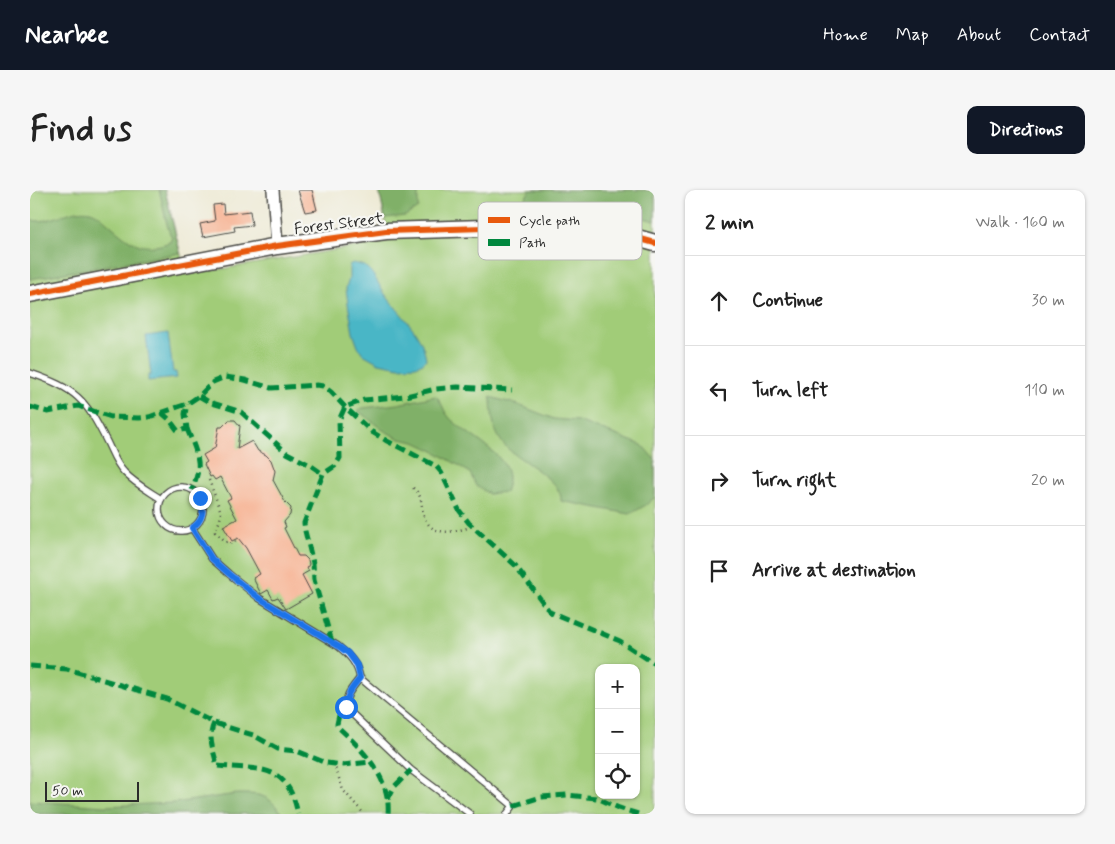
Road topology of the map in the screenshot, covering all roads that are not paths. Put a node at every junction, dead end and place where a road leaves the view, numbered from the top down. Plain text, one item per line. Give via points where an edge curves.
1 (273, 190) edge
2 (478, 228) edge
3 (642, 240) edge
4 (655, 243) edge
5 (277, 246) junction
6 (30, 294) edge
7 (30, 373) edge
8 (161, 499) junction
9 (192, 528) junction
10 (360, 678) junction
11 (470, 814) edge
12 (508, 814) edge

1 - 5 street
2 - 5 street, Forest Street via 379,232
3 - 4 street, Forest Street
5 - 6 street, Forest Street
7 - 8 lane via 55,381 78,396 92,412 123,471
8 - 9 lane via 158,510 164,524 176,531
8 - 9 lane via 175,488 195,492 203,505 203,512
9 - 10 lane via 212,559 229,574 259,598 348,653 357,665
10 - 11 lane via 350,690 347,709 411,770
10 - 12 lane via 513,806

